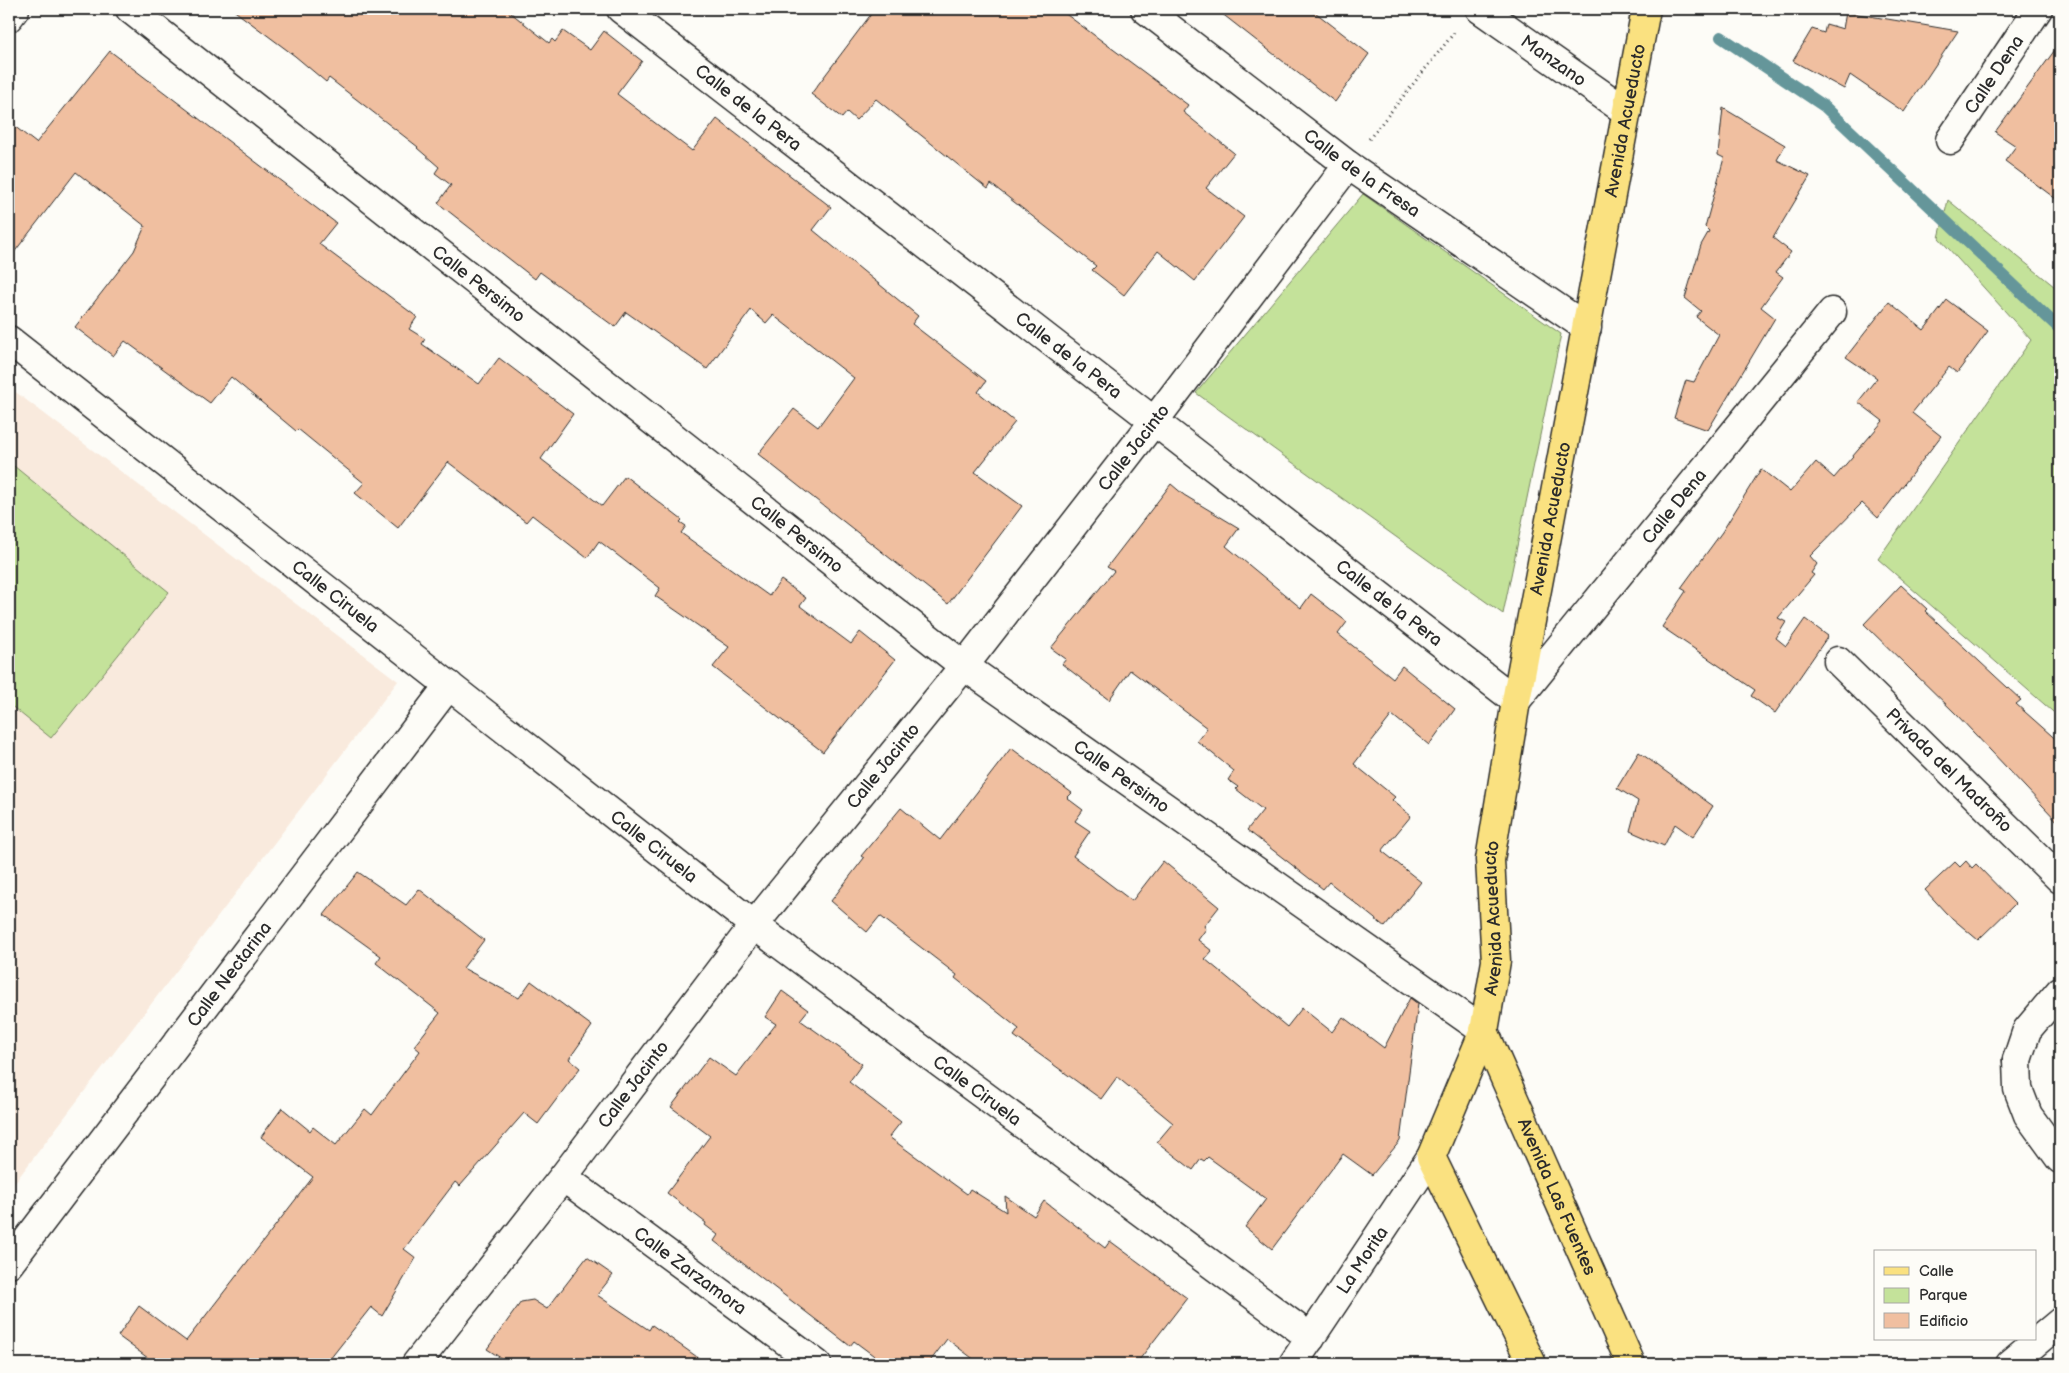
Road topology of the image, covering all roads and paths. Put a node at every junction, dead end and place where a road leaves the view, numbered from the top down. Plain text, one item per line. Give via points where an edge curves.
1 (15, 9) edge
2 (130, 9) edge
3 (621, 9) edge
4 (1145, 9) edge
5 (1480, 9) edge
6 (1646, 9) edge
7 (2038, 9) edge
8 (9, 17) edge
9 (1456, 31) dead end
10 (1627, 112) junction
11 (1950, 140) dead end
12 (1348, 165) junction
13 (1832, 312) dead end
14 (1587, 328) junction
15 (9, 340) edge
16 (1155, 420) junction
17 (1838, 661) dead end
18 (964, 666) junction
19 (449, 685) junction
20 (1516, 701) junction
21 (2060, 879) edge
22 (754, 925) junction
23 (2060, 991) edge
24 (1484, 1030) junction
25 (1431, 1156) junction
26 (2060, 1159) edge
27 (563, 1177) junction
28 (9, 1264) edge
29 (2060, 1322) edge
30 (1311, 1338) junction
31 (416, 1364) edge
32 (818, 1364) edge
33 (1293, 1364) edge
34 (1532, 1364) edge
35 (1631, 1364) edge
36 (2010, 1364) edge

1 - 8 street
2 - 18 street, Calle Persimo
3 - 16 street, Calle de la Pera
4 - 12 street, Calle de la Fresa
5 - 10 street, Manzano
6 - 10 main road, Avenida Acueducto
7 - 11 street, Calle Dena
9 - 12 path
10 - 14 main road, Avenida Acueducto
12 - 14 street, Calle de la Fresa
12 - 16 street, Calle Jacinto
13 - 20 street, Calle Dena
14 - 20 main road, Avenida Acueducto
15 - 19 street, Calle Ciruela
16 - 18 street, Calle Jacinto
16 - 20 street, Calle de la Pera
17 - 21 street, Privada del Madroño
18 - 22 street, Calle Jacinto
18 - 24 street, Calle Persimo
19 - 22 street, Calle Ciruela
19 - 28 street, Calle Nectarina
20 - 24 main road, Avenida Acueducto via 1490,860 1496,961
22 - 27 street, Calle Jacinto
22 - 30 street, Calle Ciruela
23 - 26 street via 2027,1030 2018,1060 2018,1089 2028,1115
24 - 25 main road, Avenida Acueducto
24 - 35 main road, Avenida Las Fuentes
25 - 30 street, La Morita
25 - 34 main road
27 - 31 street, Calle Jacinto
27 - 32 street, Calle Zarzamora
29 - 36 street
30 - 33 street, La Morita

